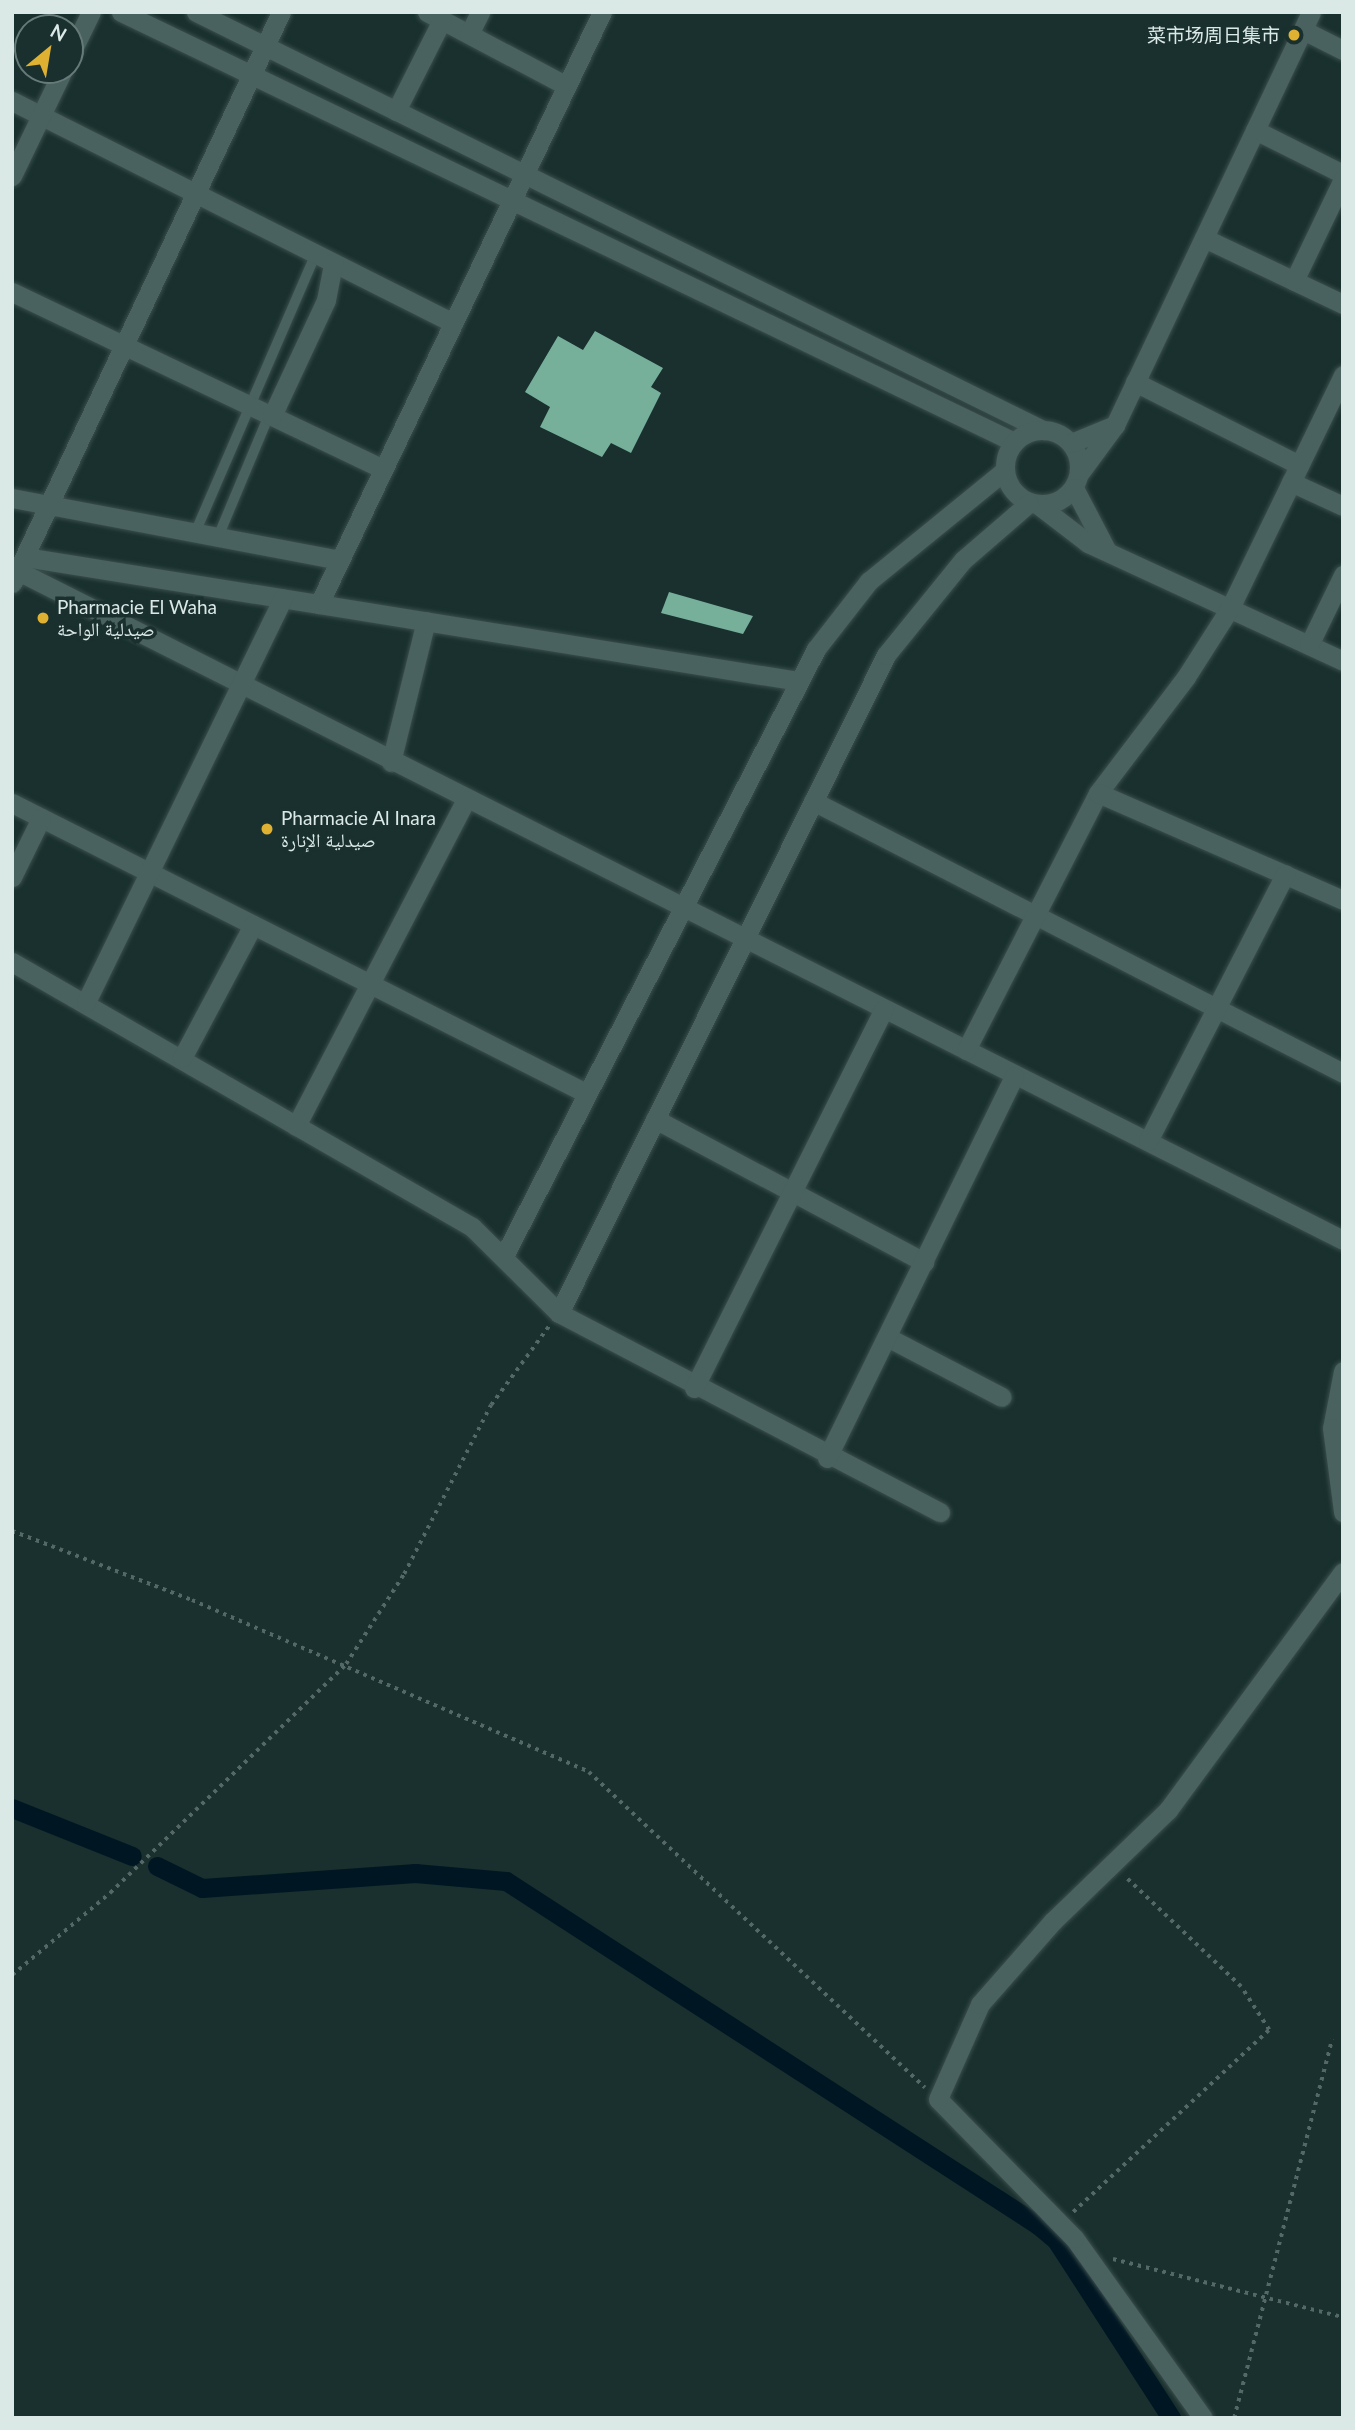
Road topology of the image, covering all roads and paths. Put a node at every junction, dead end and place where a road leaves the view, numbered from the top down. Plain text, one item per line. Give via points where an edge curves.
1 (121, 12) edge
2 (196, 12) edge
3 (281, 12) edge
4 (480, 12) edge
5 (602, 12) edge
6 (435, 16) edge
7 (1307, 21) edge
8 (469, 34) junction
9 (265, 47) junction
10 (1343, 50) edge
11 (252, 75) junction
12 (56, 84) edge
13 (567, 86) junction
14 (12, 101) edge
15 (396, 111) junction
16 (40, 115) junction
17 (1255, 130) junction
18 (524, 174) junction
19 (12, 176) edge
20 (1343, 176) edge
21 (196, 194) junction
22 (512, 200) junction
23 (1204, 238) junction
24 (325, 258) junction
25 (1294, 281) junction
26 (12, 292) edge
27 (1343, 304) edge
28 (453, 323) junction
29 (124, 345) junction
30 (1343, 376) edge
31 (1135, 382) junction
32 (247, 404) junction
33 (270, 415) junction
34 (1115, 425) junction
35 (1043, 430) junction
36 (1014, 442) junction
37 (1071, 443) junction
38 (383, 469) junction
39 (1004, 471) junction
40 (1295, 474) junction
41 (1077, 481) junction
42 (12, 498) edge
43 (1033, 504) junction
44 (49, 505) junction
45 (1343, 506) edge
46 (195, 533) junction
47 (218, 537) junction
48 (1107, 551) junction
49 (339, 560) junction
50 (18, 570) edge
51 (1343, 575) edge
52 (283, 598) junction
53 (319, 604) junction
54 (1230, 608) junction
55 (426, 621) junction
56 (1309, 645) junction
57 (1343, 661) edge
58 (798, 681) junction
59 (242, 685) junction
60 (391, 762) junction
61 (1098, 793) junction
62 (466, 800) junction
63 (813, 801) junction
64 (12, 803) edge
65 (41, 818) junction
66 (150, 873) junction
67 (1286, 874) junction
68 (12, 877) edge
69 (1343, 900) edge
70 (681, 910) junction
71 (1033, 916) junction
72 (253, 925) junction
73 (744, 939) junction
74 (12, 962) edge
75 (370, 984) junction
76 (86, 1002) junction
77 (883, 1010) junction
78 (1216, 1010) junction
79 (966, 1050) junction
80 (182, 1058) junction
81 (1343, 1073) edge
82 (1014, 1076) junction
83 (586, 1093) junction
84 (655, 1119) junction
85 (296, 1126) junction
86 (1148, 1141) junction
87 (789, 1191) junction
88 (1343, 1240) edge
89 (505, 1254) junction
90 (924, 1262) junction
91 (559, 1313) junction
92 (888, 1338) junction
93 (1343, 1371) edge
94 (694, 1388) junction
95 (1002, 1397) dead end
96 (827, 1458) junction
97 (940, 1512) dead end
98 (1343, 1512) edge
99 (12, 1531) edge
100 (1343, 1572) edge
101 (346, 1664) junction
102 (1113, 1864) junction
103 (12, 1975) edge
104 (1332, 2039) dead end
105 (939, 2099) junction
106 (1060, 2223) junction
107 (1090, 2257) junction
108 (1266, 2294) junction
109 (1343, 2317) edge
110 (1203, 2418) edge
111 (1234, 2418) edge

1 - 11 street
2 - 9 street
3 - 9 street
4 - 8 street
5 - 13 street
6 - 8 street
6 - 15 street
7 - 10 street
7 - 17 street
8 - 13 street
9 - 11 street
9 - 15 street
11 - 21 street
11 - 22 street
12 - 16 street
13 - 18 street
14 - 16 street
15 - 18 street
16 - 19 street
16 - 21 street
17 - 20 street
17 - 23 street
18 - 22 street
18 - 35 street
20 - 25 street
21 - 24 street
21 - 29 street
22 - 28 street
22 - 36 street
23 - 25 street
23 - 31 street
24 - 28 street
24 - 32 lane
24 - 33 street via 326,300
25 - 27 street
26 - 29 street
28 - 38 street
29 - 32 street
29 - 44 street
30 - 40 street
31 - 34 street
31 - 40 street
32 - 33 street
32 - 46 lane
33 - 38 street
33 - 47 lane
34 - 37 street
34 - 41 street
35 - 36 street
35 - 37 street
36 - 39 street
37 - 41 street
38 - 49 street
39 - 43 street via 1012,491
39 - 58 street via 853,597
40 - 45 street
40 - 54 street
41 - 43 street via 1061,500
41 - 48 street
42 - 44 street
43 - 48 street
43 - 63 street via 963,560 905,627
44 - 46 street
44 - 50 street
46 - 47 street
47 - 49 street
48 - 54 street
49 - 53 street
50 - 52 street
50 - 59 street
51 - 56 street
52 - 53 street
52 - 59 street
53 - 55 street
54 - 56 street
54 - 61 street via 1186,677
55 - 58 street
55 - 60 street
56 - 57 street
58 - 70 street
59 - 60 street
59 - 66 street
60 - 62 street
61 - 67 street
61 - 71 street
62 - 70 street
62 - 75 street
63 - 71 street
63 - 73 street
64 - 65 street
65 - 66 street
65 - 68 street
66 - 72 street
66 - 76 street
67 - 69 street
67 - 78 street
70 - 73 street
70 - 83 street
71 - 78 street
71 - 79 street
72 - 75 street
72 - 80 street
73 - 77 street
73 - 84 street
74 - 76 street
75 - 83 street
75 - 85 street
76 - 80 street
77 - 79 street
77 - 87 street
78 - 81 street
78 - 86 street
79 - 82 street
80 - 85 street
82 - 86 street
82 - 90 street
83 - 89 street
84 - 87 street
84 - 91 street
85 - 89 street via 472,1227
86 - 88 street
87 - 90 street
87 - 94 street
89 - 91 street via 532,1291
90 - 92 street
91 - 94 street
91 - 101 path via 491,1405 404,1574
92 - 95 street
92 - 96 street
93 - 98 street via 1332,1428
94 - 96 street
96 - 97 street
99 - 101 path
100 - 102 street via 1168,1810
101 - 103 path via 110,1893
101 - 105 path via 589,1772
102 - 105 street via 980,2004
102 - 106 path via 1241,1987 1269,2030
104 - 108 path
105 - 106 street
106 - 107 street
107 - 108 path via 1147,2264
107 - 110 street
108 - 109 path
108 - 111 path

